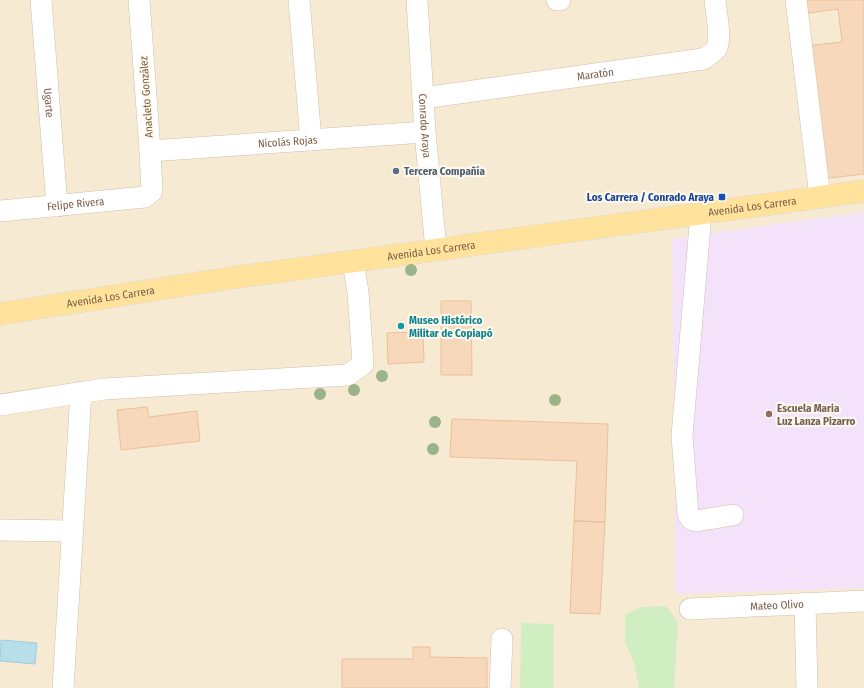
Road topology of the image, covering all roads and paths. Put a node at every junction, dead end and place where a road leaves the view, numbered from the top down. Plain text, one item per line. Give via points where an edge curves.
1 (41, 0) edge
2 (139, 0) edge
3 (299, 0) edge
4 (417, 0) edge
5 (715, 0) edge
6 (796, 0) edge
7 (423, 98) junction
8 (425, 132) junction
9 (311, 140) junction
10 (150, 151) junction
11 (864, 191) edge
12 (150, 194) joint
13 (820, 197) junction
14 (57, 206) junction
15 (0, 211) edge
16 (701, 214) junction
17 (436, 250) junction
18 (353, 262) junction
19 (0, 314) edge
20 (81, 392) junction
21 (0, 405) edge
22 (733, 515) dead end
23 (0, 530) edge
24 (72, 531) junction
25 (864, 601) edge
26 (805, 603) junction
27 (690, 609) dead end
28 (502, 639) dead end
29 (63, 688) edge
30 (500, 688) edge
31 (807, 688) edge

1 - 14 street, Ugarte
2 - 10 street, Anacleto González
3 - 9 street
4 - 7 street, Conrado Araya
5 - 7 street, Maratón via 719,41 716,50 704,59
6 - 13 street
7 - 8 street, Conrado Araya
8 - 9 street, Nicolás Rojas
8 - 17 street, Conrado Araya
9 - 10 street, Nicolás Rojas
10 - 12 street, Anacleto González
11 - 13 main road, Avenida Los Carrera
12 - 14 street, Felipe Rivera via 145,197
13 - 16 main road, Avenida Los Carrera
14 - 15 street, Felipe Rivera
16 - 17 main road, Avenida Los Carrera
16 - 22 street via 682,436 688,514 696,521
17 - 18 main road, Avenida Los Carrera
18 - 19 main road, Avenida Los Carrera via 216,280
18 - 20 street via 358,292 363,364 348,375
20 - 21 street
20 - 24 street
23 - 24 street
24 - 29 street
25 - 26 street, Mateo Olivo
26 - 27 street, Mateo Olivo
26 - 31 street
28 - 30 street

